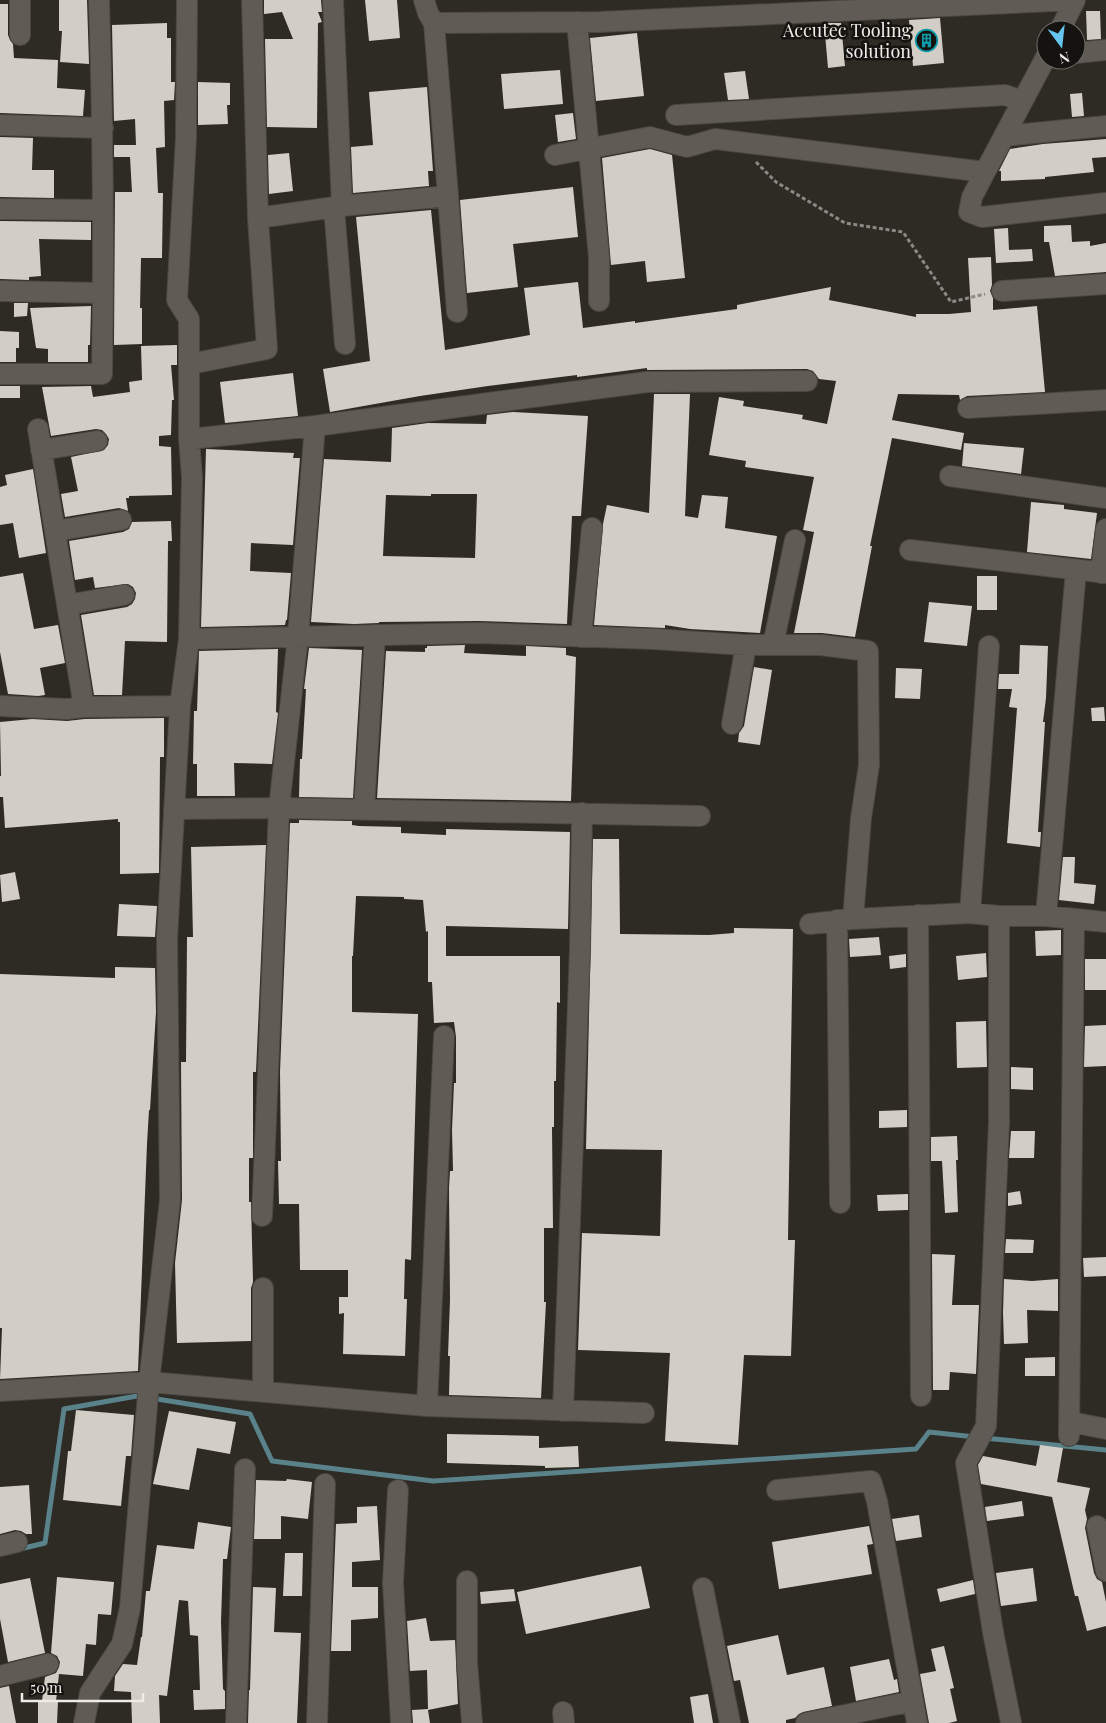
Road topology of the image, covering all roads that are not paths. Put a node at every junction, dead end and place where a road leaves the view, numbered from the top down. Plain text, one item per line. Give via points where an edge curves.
1 (20, 0) edge
2 (99, 0) edge
3 (187, 0) edge
4 (252, 0) edge
5 (333, 0) edge
6 (424, 0) edge
7 (1075, 0) edge
8 (1065, 20) edge
9 (577, 22) junction
10 (434, 23) junction
11 (20, 35) dead end
12 (1106, 50) edge
13 (1086, 52) edge
14 (1039, 70) edge
15 (1022, 101) junction
16 (676, 115) dead end
17 (0, 125) edge
18 (1106, 126) edge
19 (103, 128) junction
20 (1004, 136) junction
21 (588, 149) junction
22 (555, 156) dead end
23 (985, 172) junction
24 (448, 196) junction
25 (1106, 203) edge
26 (338, 206) junction
27 (0, 209) edge
28 (102, 210) junction
29 (258, 218) junction
30 (1106, 284) edge
31 (0, 291) edge
32 (1002, 291) road end
33 (103, 293) junction
34 (599, 301) dead end
35 (458, 312) dead end
36 (345, 344) dead end
37 (190, 364) junction
38 (0, 374) edge
39 (807, 381) dead end
40 (1106, 400) edge
41 (968, 408) dead end
42 (314, 426) junction
43 (38, 429) dead end
44 (189, 438) junction
45 (97, 441) dead end
46 (41, 450) junction
47 (950, 476) dead end
48 (1106, 498) edge
49 (121, 520) dead end
50 (592, 528) dead end
51 (1106, 529) edge
52 (55, 531) junction
53 (796, 540) dead end
54 (910, 550) dead end
55 (1076, 570) junction
56 (1103, 573) edge
57 (124, 595) dead end
58 (67, 605) junction
59 (375, 634) junction
60 (298, 636) junction
61 (581, 637) junction
62 (189, 639) junction
63 (746, 645) junction
64 (773, 645) junction
65 (989, 646) dead end
66 (0, 703) edge
67 (180, 706) junction
68 (84, 707) junction
69 (732, 724) dead end
70 (279, 808) junction
71 (174, 809) junction
72 (364, 810) junction
73 (582, 814) junction
74 (700, 816) dead end
75 (970, 914) junction
76 (918, 915) junction
77 (999, 916) junction
78 (1046, 916) junction
79 (1074, 919) junction
80 (845, 920) junction
81 (1106, 922) edge
82 (810, 924) dead end
83 (444, 1036) dead end
84 (840, 1203) dead end
85 (262, 1216) dead end
86 (263, 1288) dead end
87 (0, 1391) edge
88 (148, 1392) junction
89 (263, 1392) junction
90 (921, 1396) dead end
91 (427, 1406) junction
92 (563, 1411) junction
93 (644, 1413) dead end
94 (1106, 1429) edge
95 (245, 1469) dead end
96 (324, 1484) dead end
97 (398, 1490) dead end
98 (777, 1490) dead end
99 (1096, 1526) dead end
100 (1106, 1571) edge
101 (467, 1581) dead end
102 (703, 1588) dead end
103 (48, 1664) dead end
104 (0, 1676) edge
105 (913, 1701) junction
106 (84, 1723) edge
107 (236, 1723) edge
108 (317, 1723) edge
109 (401, 1723) edge
110 (472, 1723) edge
111 (730, 1723) edge
112 (806, 1723) edge
113 (917, 1723) edge
114 (1011, 1723) edge

1 - 11 street
2 - 19 street
3 - 37 street via 186,137 177,300 189,319
4 - 29 street
5 - 26 street
6 - 10 street
7 - 8 street
7 - 9 street
9 - 10 street
9 - 21 street
10 - 24 street
12 - 13 street
14 - 15 street
15 - 16 street via 1005,95
15 - 20 street
17 - 19 street
18 - 20 street
19 - 28 street
20 - 23 street
21 - 22 street
21 - 23 street via 650,137 687,147 715,139
21 - 34 street via 599,257
23 - 25 street via 972,197 969,212 982,218
24 - 26 street
24 - 35 street
26 - 29 street
26 - 36 street
27 - 28 street
28 - 33 street
29 - 37 street via 267,349
30 - 32 street
31 - 33 street
33 - 38 street via 102,374
37 - 44 street
39 - 42 street via 646,382
40 - 41 street
42 - 44 street
42 - 60 street
43 - 46 street
44 - 62 street via 192,477
45 - 46 street
46 - 52 street
47 - 48 street
49 - 52 street
50 - 61 street
51 - 56 street
52 - 58 street
53 - 64 street
54 - 55 street
55 - 56 street
55 - 78 street
57 - 58 street
58 - 68 street
59 - 60 street
59 - 61 street via 479,633
59 - 72 street
60 - 62 street
60 - 70 street
61 - 63 street
62 - 67 street
63 - 64 street
63 - 69 street
64 - 80 street via 821,645 868,651 869,765
65 - 75 street
66 - 68 street via 67,709
67 - 68 street
67 - 71 street
70 - 71 street
70 - 72 street
70 - 85 street
71 - 88 street via 167,939 170,1200
72 - 73 street
73 - 74 street
73 - 92 street
75 - 76 street
75 - 77 street
76 - 80 street
76 - 90 street
77 - 78 street
77 - 114 street via 999,1122 987,1416 986,1426 966,1463 992,1632
78 - 79 street
79 - 81 street
79 - 94 street via 1069,1428 1076,1422
80 - 82 street
80 - 84 street
83 - 91 street
86 - 89 street
87 - 88 street
88 - 89 street
88 - 106 street via 130,1608 122,1644 90,1693
89 - 91 street
91 - 92 street
92 - 93 street
95 - 107 street
96 - 108 street
97 - 109 street via 393,1583
98 - 105 street via 871,1481
99 - 100 street
101 - 110 street via 467,1662
102 - 111 street
103 - 104 street
105 - 112 street
105 - 113 street

